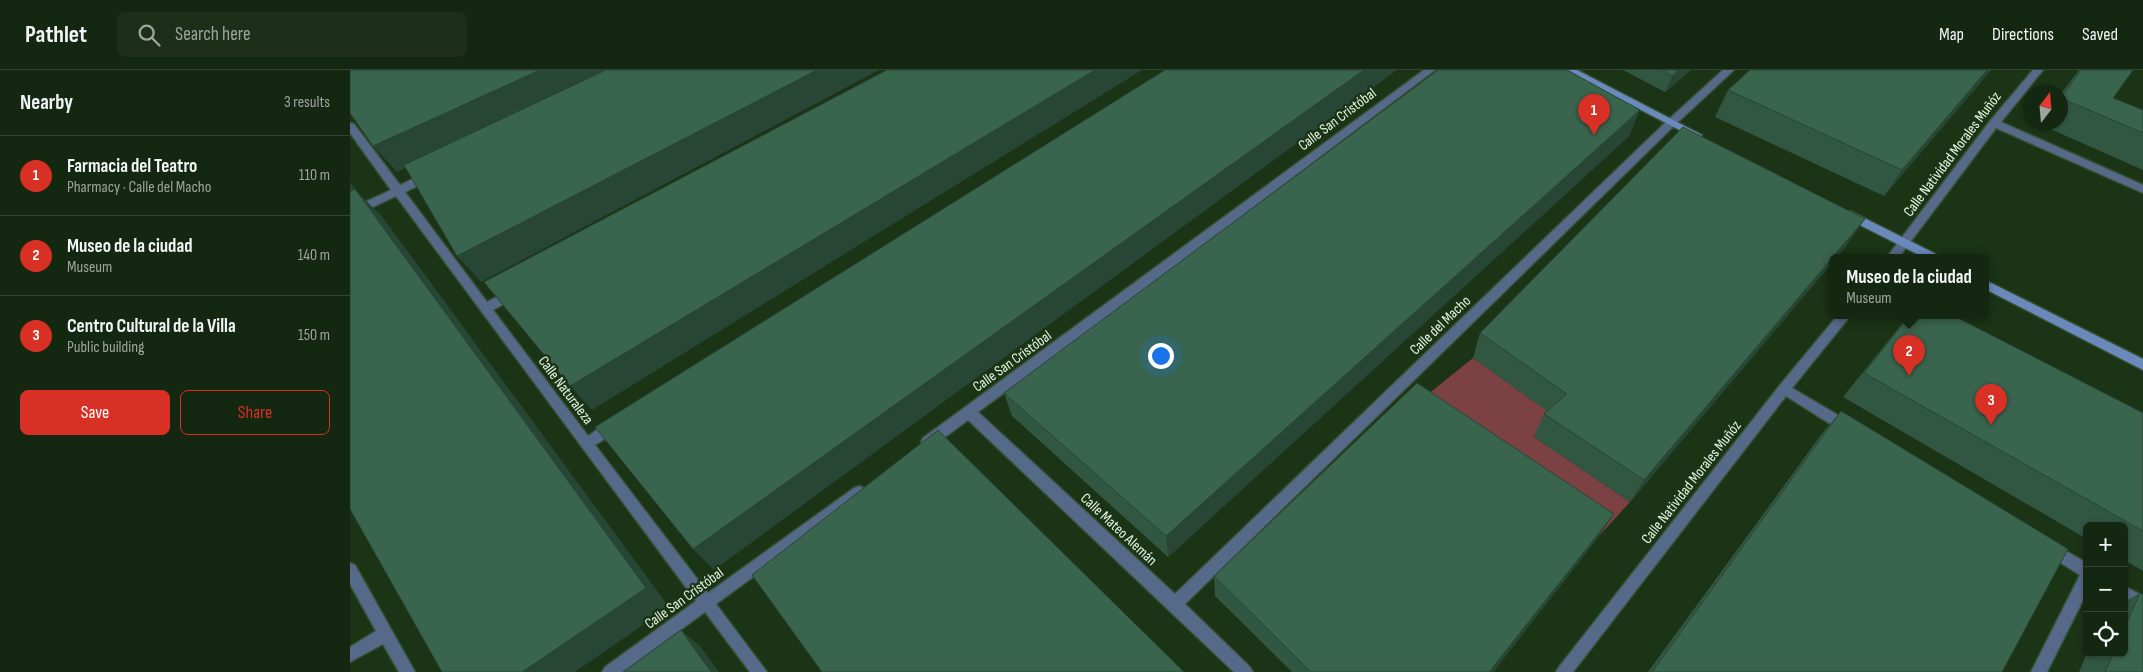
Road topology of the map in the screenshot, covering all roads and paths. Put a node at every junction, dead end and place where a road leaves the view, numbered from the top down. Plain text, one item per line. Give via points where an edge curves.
1 (1430, 70) edge
2 (1569, 70) edge
3 (1729, 70) edge
4 (2038, 70) edge
5 (1672, 122) junction
6 (1994, 123) junction
7 (350, 126) edge
8 (1707, 140) edge
9 (442, 170) edge
10 (2143, 189) edge
11 (398, 191) junction
12 (1844, 212) edge
13 (350, 214) edge
14 (1905, 243) junction
15 (1896, 254) edge
16 (1926, 254) edge
17 (1989, 286) edge
18 (520, 290) edge
19 (486, 309) junction
20 (1842, 319) edge
21 (2143, 365) edge
22 (1784, 389) junction
23 (969, 412) junction
24 (628, 418) edge
25 (1860, 434) edge
26 (586, 444) junction
27 (921, 447) edge
28 (866, 487) edge
29 (2036, 540) edge
30 (2083, 569) edge
31 (350, 570) edge
32 (2083, 584) edge
33 (2128, 595) edge
34 (707, 603) junction
35 (1175, 604) junction
36 (2143, 604) edge
37 (386, 634) junction
38 (350, 655) edge
39 (407, 672) edge
40 (610, 672) edge
41 (759, 672) edge
42 (1245, 672) edge
43 (1564, 672) edge
44 (2039, 672) edge

1 - 23 street, Calle San Cristóbal
2 - 5 street
3 - 5 street, Calle del Macho
4 - 6 street, Calle Natividad Morales Muñóz
5 - 8 street
5 - 35 street, Calle del Macho
6 - 10 street
6 - 14 street, Calle Natividad Morales Muñóz
7 - 11 street, Calle Naturaleza
9 - 11 street
11 - 13 street
11 - 19 street, Calle Naturaleza
12 - 14 street
14 - 15 street, Calle Natividad Morales Muñóz
14 - 16 street
17 - 21 street
18 - 19 street
19 - 26 street, Calle Naturaleza
20 - 22 street, Calle Natividad Morales Muñóz
22 - 25 street
22 - 43 street, Calle Natividad Morales Muñóz
23 - 27 street, Calle San Cristóbal
23 - 35 street, Calle Mateo Alemán
24 - 26 street
26 - 34 street, Calle Naturaleza
28 - 34 street, Calle San Cristóbal
29 - 30 street
31 - 37 street
32 - 44 street
33 - 36 street
34 - 40 street, Calle San Cristóbal
34 - 41 street, Calle Naturaleza
35 - 42 street, Calle Mateo Alemán
37 - 38 street
37 - 39 street

